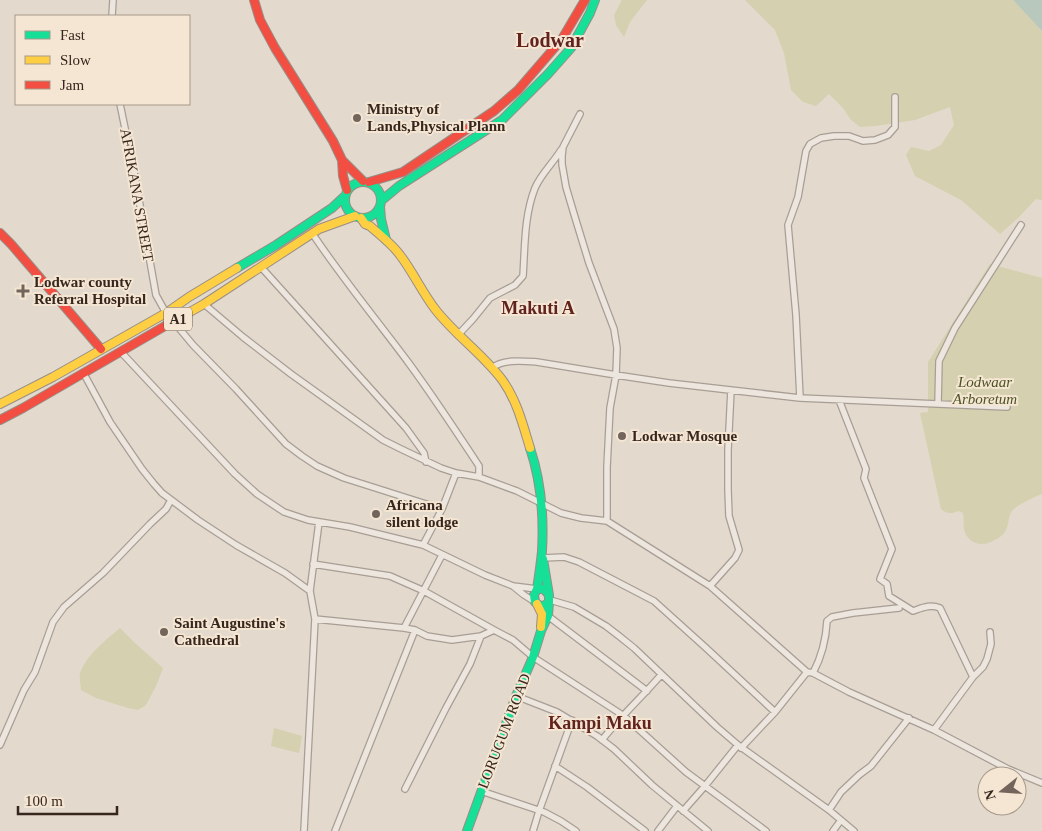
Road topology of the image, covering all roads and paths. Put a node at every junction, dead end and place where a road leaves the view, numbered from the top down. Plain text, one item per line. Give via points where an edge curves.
1 (113, 0) edge
2 (254, 0) edge
3 (585, 0) edge
4 (595, 0) edge
5 (112, 15) edge
6 (895, 97) dead end
7 (120, 105) edge
8 (580, 114) dead end
9 (564, 147) junction
10 (342, 160) junction
11 (366, 182) junction
12 (346, 193) junction
13 (381, 204) junction
14 (358, 217) junction
15 (1021, 225) dead end
16 (0, 233) edge
17 (312, 233) junction
18 (386, 240) junction
19 (261, 267) junction
20 (204, 304) junction
21 (166, 313) junction
22 (173, 321) junction
23 (458, 335) junction
24 (101, 349) junction
25 (121, 352) junction
26 (492, 368) junction
27 (84, 374) junction
28 (616, 375) junction
29 (730, 390) junction
30 (800, 398) junction
31 (839, 400) junction
32 (0, 404) edge
33 (938, 404) junction
34 (1007, 407) dead end
35 (0, 420) edge
36 (426, 462) junction
37 (456, 473) junction
38 (479, 477) junction
39 (171, 500) junction
40 (542, 503) junction
41 (442, 509) junction
42 (607, 521) junction
43 (319, 522) junction
44 (424, 545) junction
45 (442, 555) junction
46 (542, 555) junction
47 (313, 564) junction
48 (513, 586) junction
49 (710, 586) junction
50 (537, 589) junction
51 (310, 591) junction
52 (424, 591) junction
53 (549, 599) junction
54 (536, 603) junction
55 (899, 608) dead end
56 (548, 616) junction
57 (315, 619) junction
58 (404, 628) junction
59 (415, 630) junction
60 (494, 630) junction
61 (541, 631) junction
62 (990, 632) dead end
63 (481, 636) junction
64 (533, 657) junction
65 (810, 673) junction
66 (661, 675) junction
67 (973, 677) junction
68 (647, 691) junction
69 (516, 696) junction
70 (775, 712) junction
71 (624, 716) junction
72 (910, 718) junction
73 (572, 720) junction
74 (934, 730) junction
75 (602, 740) junction
76 (0, 745) edge
77 (740, 747) junction
78 (555, 766) junction
79 (1042, 783) edge
80 (705, 786) junction
81 (405, 789) dead end
82 (481, 791) junction
83 (676, 806) junction
84 (829, 810) junction
85 (538, 811) junction
86 (683, 811) junction
87 (841, 820) junction
88 (304, 831) edge
89 (335, 831) edge
90 (467, 831) edge
91 (533, 831) edge
92 (576, 831) edge
93 (645, 831) edge
94 (658, 831) edge
95 (708, 831) edge
96 (766, 831) edge
97 (833, 831) edge
98 (854, 831) edge

1 - 5 street
2 - 10 main road via 275,48
3 - 11 main road, A1 via 562,39 518,90 494,111 403,172
4 - 13 main road, A1 via 571,48 502,120 399,186
6 - 30 street via 895,127 888,135 869,141 848,136 821,138 810,144 806,152 798,197 788,225
7 - 21 street, AFRIKANA STREET via 156,295
8 - 9 street
9 - 23 street via 535,187 525,230 524,276 515,285 490,298
9 - 28 street via 562,164 566,188 614,329
10 - 11 main road
10 - 12 main road
11 - 12 main road, A1 via 356,182
11 - 13 main road via 378,190
12 - 14 main road via 347,208
12 - 21 main road, A1 via 332,208
13 - 14 main road, A1 via 372,216
13 - 18 main road
14 - 17 main road, A1
14 - 18 main road
15 - 33 street via 955,328 939,362
16 - 24 main road
17 - 19 main road, A1
17 - 38 street via 440,406 479,466
18 - 23 main road via 400,254 421,289
19 - 20 main road, A1
19 - 36 street via 406,428 424,453
20 - 22 main road, A1
20 - 36 street via 243,337 383,440
21 - 24 main road, A1
22 - 25 main road, A1
22 - 41 street via 286,444 302,456 344,478
23 - 26 main road
24 - 32 main road, A1
25 - 27 main road, A1
25 - 43 street via 257,494 291,515
26 - 28 street via 527,361
26 - 40 main road via 510,392 520,416 535,463
27 - 35 main road, A1
27 - 39 street via 110,422 154,484
28 - 29 street
28 - 42 street via 610,408
29 - 30 street
29 - 49 street via 728,507 739,550
30 - 31 street
31 - 33 street
31 - 67 street via 866,469 864,478 892,549 880,579 887,584 889,596 913,611 925,606 940,608
33 - 34 street
36 - 37 street
37 - 38 street
37 - 41 street
38 - 40 street
39 - 51 street
39 - 76 street via 103,573 64,607 54,622 35,672
40 - 42 street via 560,513
40 - 46 main road
41 - 44 street
42 - 49 street
43 - 44 street
43 - 47 street
44 - 45 street
45 - 48 street
45 - 52 street
46 - 50 main road
46 - 53 main road
46 - 70 street via 579,562 654,601
47 - 51 street
47 - 52 street via 390,576
48 - 50 street
48 - 54 street
49 - 65 street
50 - 53 main road via 544,590
50 - 54 main road via 534,595
51 - 57 street
52 - 58 street
52 - 60 street
53 - 54 main road via 544,606
53 - 56 main road
53 - 66 street via 574,607 606,626
54 - 61 main road via 542,614
55 - 65 street via 832,617 827,621 820,659
56 - 61 main road, LORUGUM ROAD
56 - 68 street
57 - 58 street
57 - 88 street
58 - 59 street
59 - 63 street via 427,636 452,640
59 - 89 street
60 - 63 street
60 - 64 street via 513,640
61 - 64 main road, LORUGUM ROAD
62 - 67 street via 987,659
63 - 81 street via 470,664
64 - 69 main road, LORUGUM ROAD
64 - 71 street
65 - 70 street
65 - 72 street
66 - 68 street
66 - 77 street
67 - 74 street
68 - 71 street
69 - 73 street
69 - 82 main road, LORUGUM ROAD
70 - 77 street
71 - 75 street
71 - 80 street
72 - 74 street
72 - 84 street via 871,766 841,792
73 - 75 street
73 - 78 street
74 - 79 street
75 - 83 street
77 - 80 street
77 - 84 street
78 - 85 street
78 - 93 street
80 - 86 street
80 - 96 street
82 - 85 street
82 - 90 main road, LORUGUM ROAD
83 - 86 street
83 - 94 street
84 - 87 street
85 - 91 street
85 - 92 street
86 - 95 street
87 - 97 street
87 - 98 street

